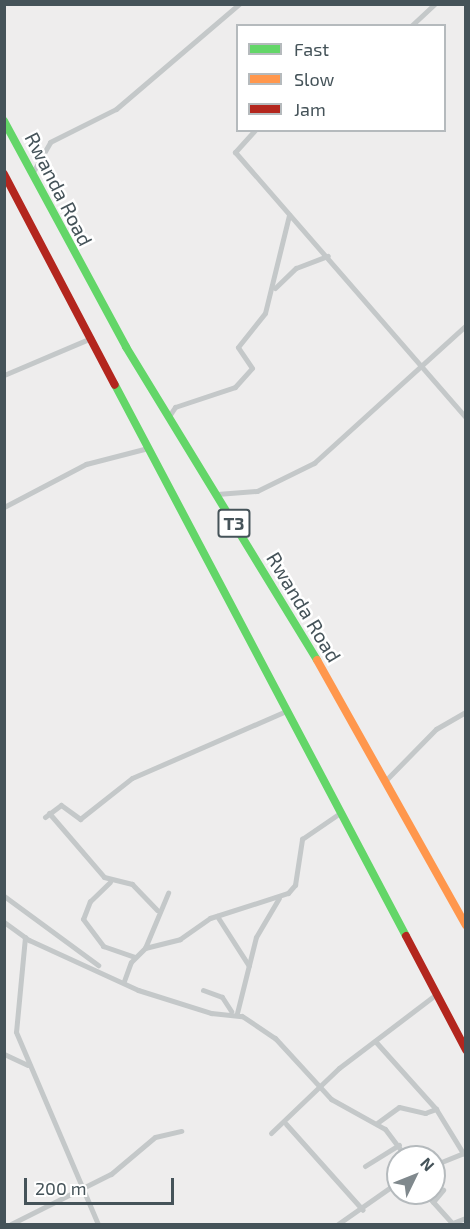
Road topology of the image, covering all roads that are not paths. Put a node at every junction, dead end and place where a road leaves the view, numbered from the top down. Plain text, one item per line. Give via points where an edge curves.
1 (239, 4) edge
2 (435, 4) edge
3 (413, 24) edge
4 (4, 121) edge
5 (253, 132) edge
6 (4, 174) edge
7 (33, 174) junction
8 (289, 213) junction
9 (328, 256) junction
10 (270, 294) junction
11 (465, 325) edge
12 (91, 338) junction
13 (420, 363) junction
14 (4, 375) edge
15 (465, 406) edge
16 (457, 410) junction
17 (169, 416) junction
18 (465, 418) edge
19 (148, 448) junction
20 (217, 494) junction
21 (4, 507) edge
22 (286, 711) junction
23 (465, 712) edge
24 (387, 779) junction
25 (340, 813) junction
26 (110, 882) junction
27 (168, 893) dead end
28 (4, 896) edge
29 (279, 898) junction
30 (157, 910) junction
31 (217, 916) junction
32 (4, 922) edge
33 (465, 925) edge
34 (25, 937) junction
35 (145, 948) junction
36 (135, 957) junction
37 (249, 966) junction
38 (124, 981) junction
39 (203, 990) dead end
40 (434, 996) junction
41 (234, 1012) junction
42 (375, 1041) junction
43 (465, 1050) edge
44 (4, 1054) edge
45 (28, 1065) junction
46 (321, 1086) junction
47 (427, 1100) junction
48 (417, 1107) junction
49 (436, 1109) junction
50 (377, 1123) junction
51 (286, 1124) junction
52 (181, 1131) dead end
53 (272, 1133) dead end
54 (399, 1145) edge
55 (386, 1153) edge
56 (464, 1153) edge
57 (446, 1160) edge
58 (366, 1166) dead end
59 (81, 1188) junction
60 (386, 1192) edge
61 (435, 1205) edge
62 (363, 1210) junction
63 (465, 1218) edge
64 (11, 1224) edge
65 (98, 1224) edge
66 (342, 1224) edge
67 (450, 1224) edge

1 - 7 street via 124,103 50,142
2 - 3 street
4 - 7 main road, Rwanda Road / T3
5 - 8 street via 235,152
6 - 12 main road
7 - 17 main road, Rwanda Road / T3
8 - 9 street
8 - 10 street via 290,228
9 - 10 street via 296,268
9 - 13 street
10 - 17 street via 263,318 238,347 252,367 237,386 179,406
11 - 13 street
12 - 14 street
12 - 19 main road
13 - 16 street via 425,378
13 - 20 street via 314,463 258,491
15 - 16 street
16 - 18 street
17 - 20 main road, Rwanda Road / T3
19 - 21 street via 86,464
19 - 22 main road
20 - 24 main road, Rwanda Road / T3
22 - 25 main road
22 - 26 street via 132,778 80,819 61,805 47,815
23 - 24 street via 436,729
24 - 33 main road, Rwanda Road / T3
25 - 29 street via 302,839 295,885
25 - 40 main road
26 - 30 street via 132,884
26 - 36 street via 90,901 83,919 103,946
27 - 30 street
28 - 38 street
29 - 31 street
29 - 37 street via 255,937
30 - 35 street
31 - 35 street via 180,939
31 - 37 street
32 - 34 street
34 - 38 street
34 - 45 street via 15,1010 16,1032
35 - 36 street
36 - 38 street
37 - 41 street
38 - 41 street via 211,1013
39 - 41 street via 222,997
40 - 42 street
40 - 43 main road
41 - 46 street via 275,1038
42 - 46 street
42 - 47 street
44 - 45 street
45 - 59 street
46 - 50 street via 338,1104
46 - 51 street
47 - 48 street
47 - 49 street
48 - 49 street via 425,1113
48 - 50 street via 399,1107
49 - 56 street
50 - 54 street
51 - 53 street
51 - 62 street
52 - 59 street via 155,1137 118,1170
55 - 58 street
56 - 57 street
59 - 64 street
59 - 65 street
60 - 62 street
61 - 67 street
62 - 66 street
63 - 67 street

